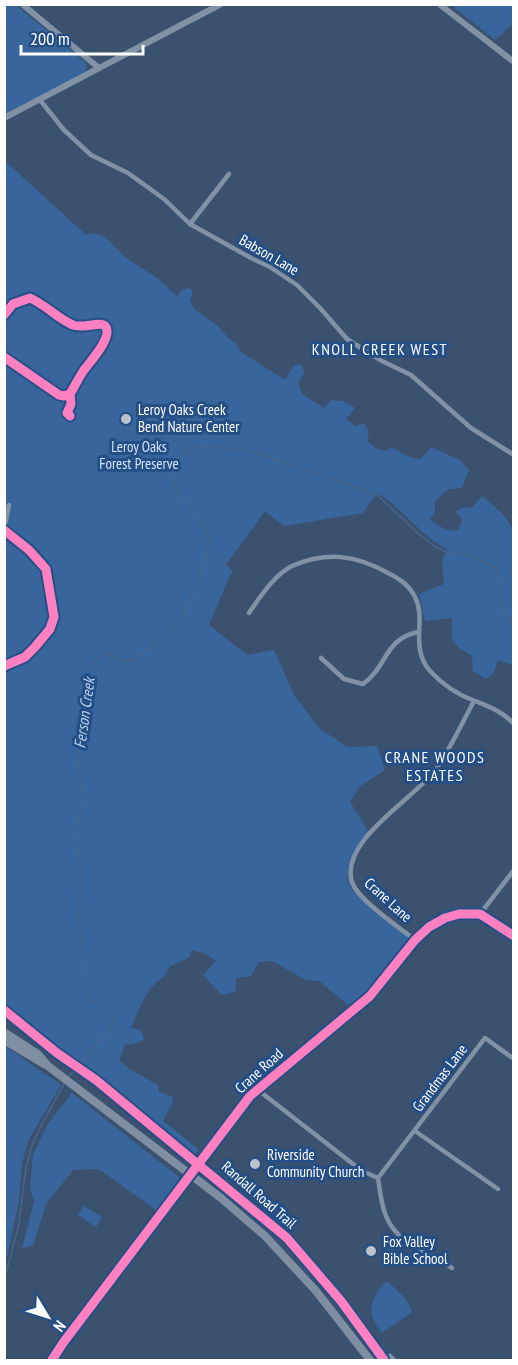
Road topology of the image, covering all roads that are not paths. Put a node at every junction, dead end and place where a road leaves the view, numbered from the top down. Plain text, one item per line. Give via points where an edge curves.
1 (22, 4) edge
2 (221, 4) edge
3 (439, 4) edge
4 (513, 62) edge
5 (99, 68) junction
6 (40, 100) junction
7 (4, 118) edge
8 (229, 174) dead end
9 (190, 224) junction
10 (513, 455) edge
11 (9, 505) dead end
12 (5, 519) edge
13 (4, 530) edge
14 (249, 613) dead end
15 (418, 632) junction
16 (321, 658) dead end
17 (474, 701) junction
18 (513, 724) edge
19 (513, 870) edge
20 (480, 914) junction
21 (513, 936) edge
22 (415, 939) junction
23 (4, 1032) edge
24 (4, 1040) edge
25 (513, 1059) edge
26 (48, 1066) junction
27 (258, 1090) junction
28 (415, 1131) junction
29 (190, 1175) junction
30 (378, 1179) junction
31 (498, 1189) dead end
32 (453, 1268) dead end
33 (390, 1356) dead end
34 (52, 1360) edge
35 (370, 1360) edge
36 (394, 1360) edge

1 - 5 street
2 - 5 street
3 - 4 street
5 - 6 street
6 - 7 street
6 - 9 street, Babson Lane via 91,155 128,173
8 - 9 street
9 - 10 street, Babson Lane via 297,285 346,339 411,375 471,428
11 - 12 street
12 - 13 street
14 - 15 street via 290,567 342,557 362,560 410,587 420,614
15 - 16 street via 399,639 363,684 344,679
15 - 17 street via 420,654 428,669 447,686
17 - 18 street via 498,711
17 - 22 street, Crane Lane via 436,769 370,832 350,867 359,894
19 - 20 street
20 - 21 street
20 - 22 street, Crane Road via 445,918
22 - 27 street, Crane Road via 370,996
23 - 26 main road via 38,1054
24 - 26 main road
25 - 28 street, Grandmas Lane via 485,1038
26 - 29 main road
27 - 29 street, Crane Road
27 - 30 street
28 - 30 street
28 - 31 street
29 - 34 street, Crane Road
29 - 35 main road via 284,1255
30 - 32 street via 386,1216 394,1230 407,1243
33 - 36 street

